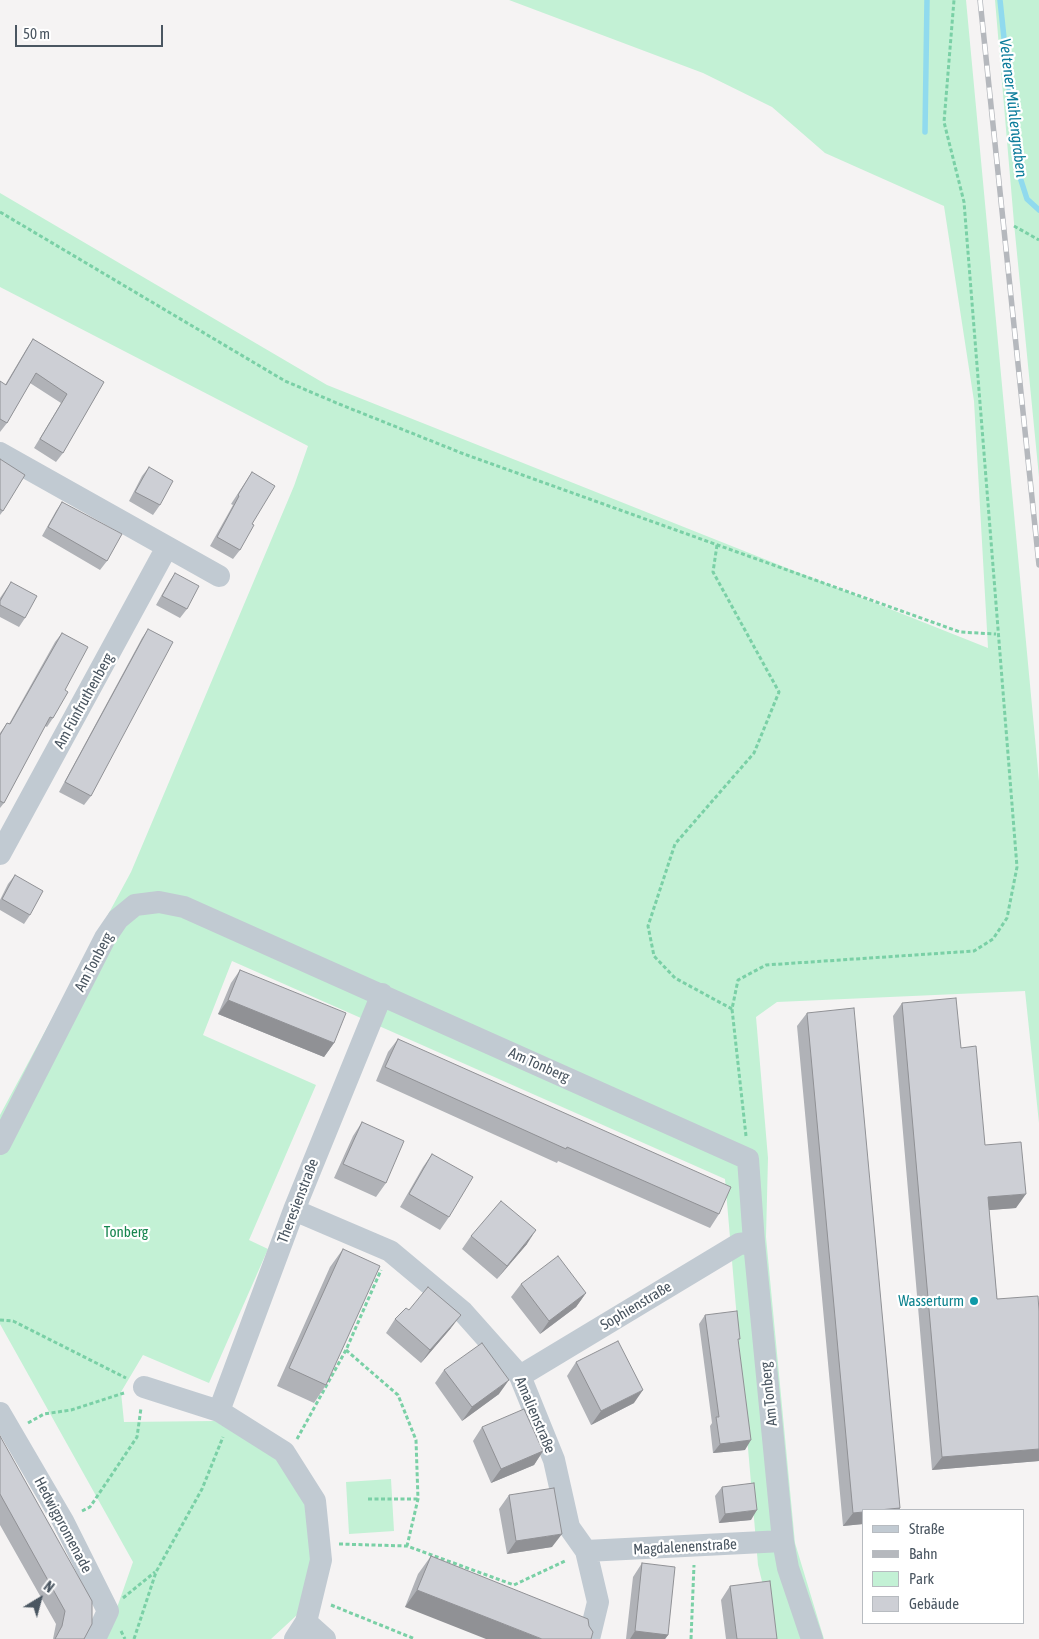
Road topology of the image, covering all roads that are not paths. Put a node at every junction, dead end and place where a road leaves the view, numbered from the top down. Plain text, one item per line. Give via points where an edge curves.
1 (0, 453) edge
2 (167, 547) junction
3 (219, 576) dead end
4 (0, 854) edge
5 (382, 994) junction
6 (0, 1144) edge
7 (294, 1210) junction
8 (754, 1242) junction
9 (520, 1376) junction
10 (144, 1386) road end
11 (225, 1415) junction
12 (6, 1423) edge
13 (783, 1541) junction
14 (586, 1551) junction
15 (300, 1630) edge
16 (95, 1639) edge
17 (324, 1639) edge
18 (589, 1639) edge
19 (812, 1639) edge

1 - 2 street
2 - 3 street
2 - 4 street, Am Fünfruthenberg
5 - 6 street, Am Tonberg via 184,907 159,902 135,905 118,919 105,938
5 - 7 street, Theresienstraße
5 - 8 street, Am Tonberg via 748,1159
7 - 9 street, Amalienstraße via 390,1251 463,1312
7 - 11 street, Theresienstraße
8 - 9 street, Sophienstraße via 739,1244
8 - 13 street, Am Tonberg
9 - 14 street, Amalienstraße via 554,1460 568,1527
10 - 11 street
11 - 15 street via 284,1452 315,1501 321,1560
12 - 16 street, Hedwigpromenade via 63,1521 108,1611
13 - 14 street, Magdalenenstraße
13 - 19 street, Am Tonberg via 788,1568
14 - 18 street, Amalienstraße via 598,1602
15 - 17 street

